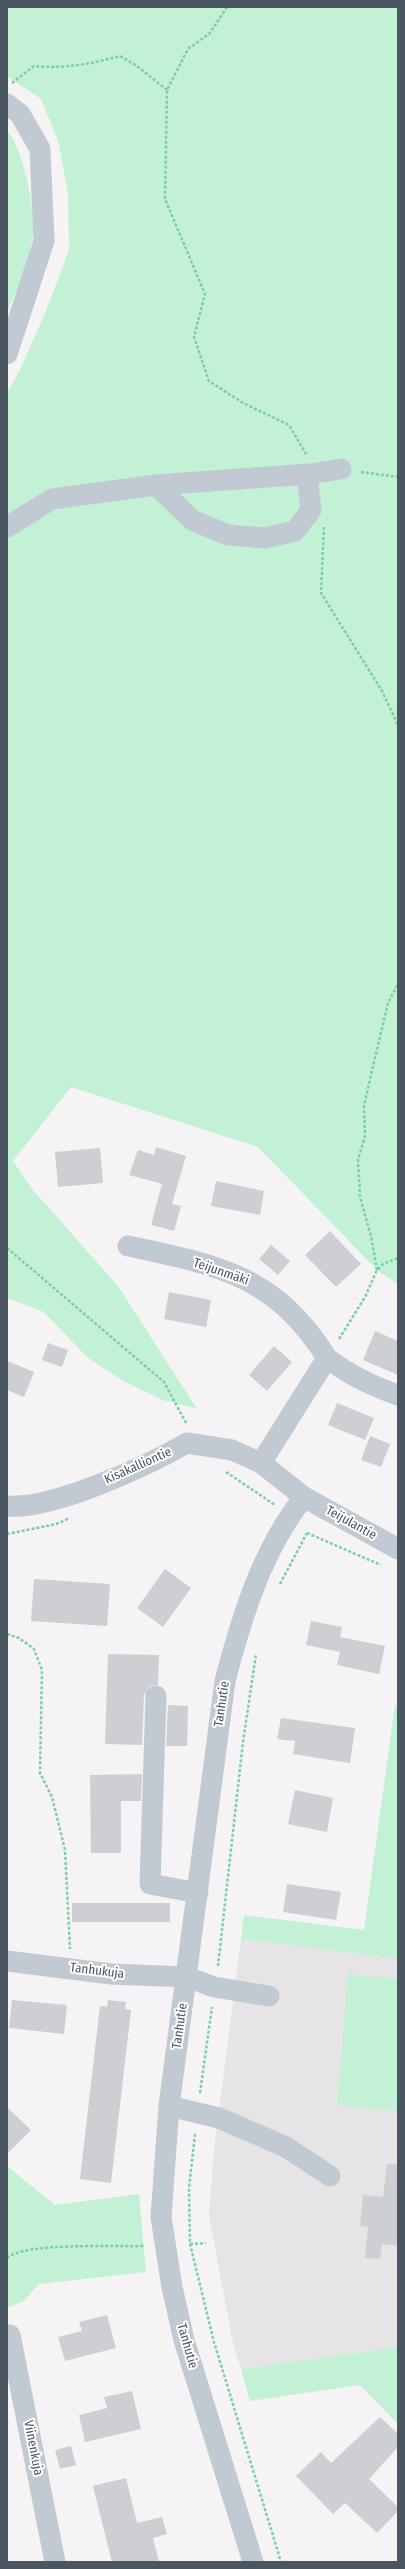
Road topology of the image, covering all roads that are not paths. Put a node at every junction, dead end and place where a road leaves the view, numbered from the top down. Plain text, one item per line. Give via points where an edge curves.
1 (7, 104) edge
2 (7, 354) edge
3 (341, 469) road end
4 (312, 474) junction
5 (156, 485) junction
6 (7, 527) edge
7 (128, 1246) dead end
8 (326, 1358) junction
9 (398, 1395) edge
10 (261, 1463) junction
11 (304, 1497) junction
12 (7, 1506) edge
13 (398, 1549) edge
14 (156, 1696) dead end
15 (198, 1893) junction
16 (7, 1961) edge
17 (187, 1977) junction
18 (269, 1996) dead end
19 (169, 2106) junction
20 (330, 2176) dead end
21 (8, 2335) edge
22 (55, 2562) edge
23 (253, 2562) edge

1 - 2 street via 20,114 40,149 44,241
3 - 4 street
4 - 5 street
4 - 5 street via 311,510 295,531 265,538 228,535 192,520
5 - 6 street via 52,499
7 - 8 street, Teijunmäki via 211,1266 252,1282 291,1310 312,1334
8 - 9 street via 370,1385
8 - 10 street
10 - 11 street, Kisakalliontie
10 - 12 street, Kisakalliontie via 232,1450 187,1442 157,1460 49,1502
11 - 13 street, Teijulantie
11 - 15 street, Tanhutie via 287,1518 256,1581 241,1619 225,1681
14 - 15 street via 150,1884
15 - 17 street, Tanhutie
16 - 17 street, Tanhukuja via 111,1974
17 - 18 street, Tanhukuja via 214,1987
17 - 19 street, Tanhutie
19 - 20 street via 219,2118 286,2146
19 - 23 street, Tanhutie via 161,2217 165,2246 184,2340
21 - 22 street, Viinenkuja

